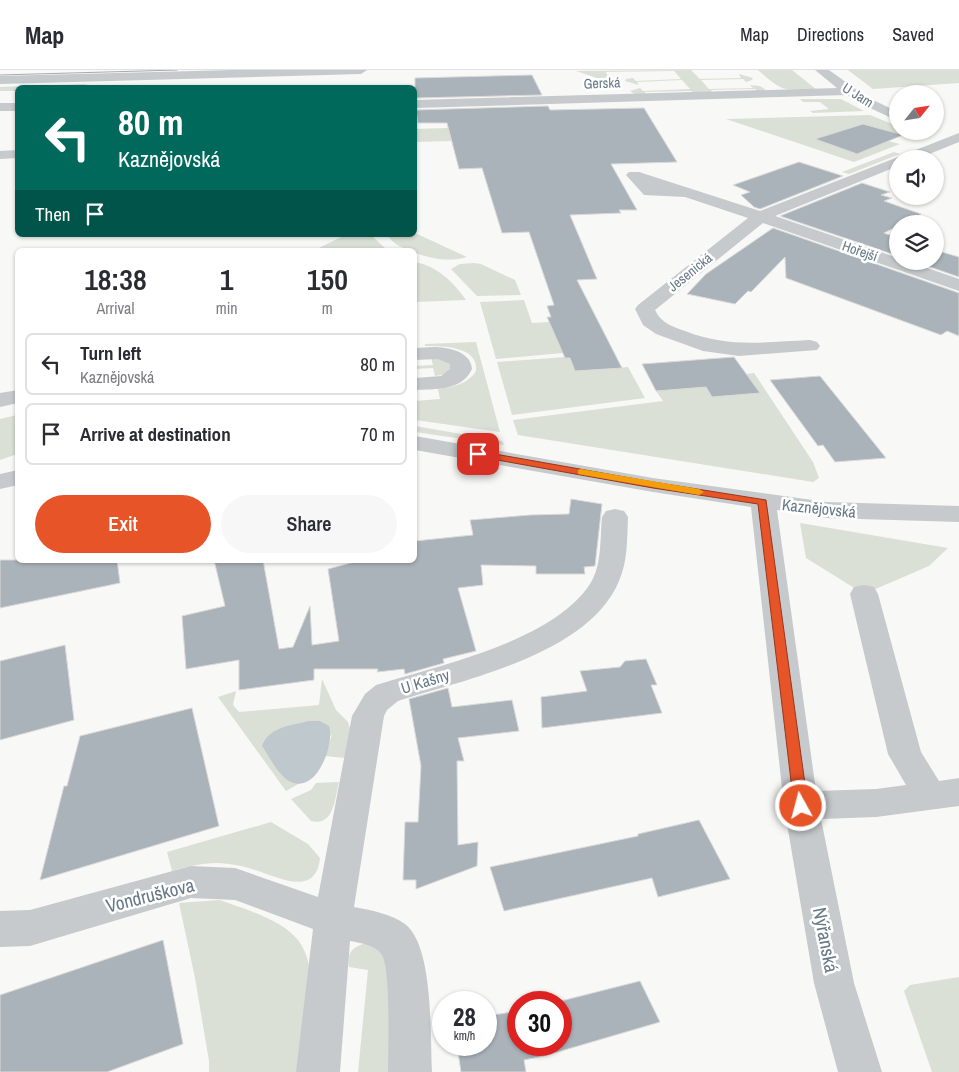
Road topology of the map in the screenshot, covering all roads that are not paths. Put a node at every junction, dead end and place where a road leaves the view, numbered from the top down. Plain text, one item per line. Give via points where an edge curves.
1 (361, 70) edge
2 (821, 70) edge
3 (128, 73) edge
4 (0, 80) edge
5 (122, 85) edge
6 (584, 86) dead end
7 (849, 91) junction
8 (630, 98) junction
9 (417, 104) edge
10 (0, 107) edge
11 (15, 107) edge
12 (889, 112) edge
13 (955, 141) edge
14 (929, 150) edge
15 (889, 165) edge
16 (688, 192) dead end
17 (760, 217) junction
18 (959, 285) edge
19 (810, 346) dead end
20 (417, 354) edge
21 (417, 384) edge
22 (15, 397) edge
23 (0, 400) edge
24 (417, 443) edge
25 (15, 477) edge
26 (0, 482) edge
27 (763, 502) junction
28 (959, 514) edge
29 (615, 517) dead end
30 (864, 594) dead end
31 (945, 794) edge
32 (801, 806) junction
33 (333, 920) junction
34 (0, 929) edge
35 (318, 1072) edge
36 (410, 1072) edge
37 (860, 1072) edge

1 - 3 street
2 - 7 street, U Jam
3 - 4 street
3 - 5 street
6 - 8 street via 624,89
7 - 8 street, Gerská
7 - 12 street, U Jam
8 - 9 street, Gerská
10 - 11 street
13 - 14 street
15 - 17 street, Jesenická
16 - 17 street, Hořejší
17 - 18 street, Hořejší
17 - 19 street, Jesenická via 645,309 647,317 663,330 703,345 739,350
20 - 21 street via 452,356 462,365 455,378
22 - 23 street
24 - 27 street, Kaznějovská
25 - 26 street
27 - 28 street, Kaznějovská via 827,510
27 - 32 street, Nýřanská
29 - 33 street, U Kašny via 606,578 591,603 576,616 538,640 503,656 386,693 376,702 368,716
30 - 31 street via 905,754
31 - 32 street via 876,803
32 - 37 street, Nýřanská via 834,983
33 - 34 street, Vondruškova via 235,884 191,882 30,928
33 - 35 street
33 - 36 street, Vondruškova via 375,929 391,937 402,948 407,980

